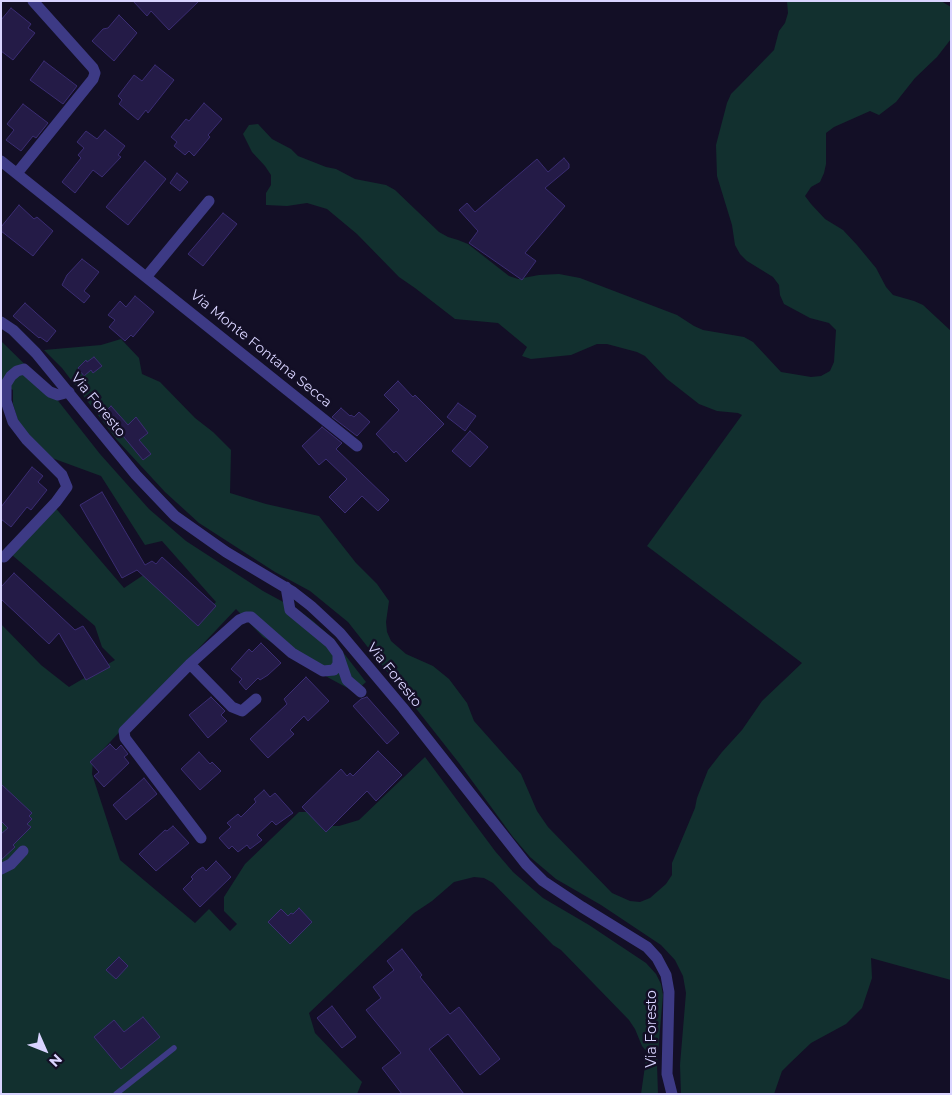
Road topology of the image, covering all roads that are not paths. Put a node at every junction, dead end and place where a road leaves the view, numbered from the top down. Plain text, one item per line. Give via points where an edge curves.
1 (33, 1) edge
2 (1, 161) edge
3 (18, 172) junction
4 (209, 201) dead end
5 (147, 276) junction
6 (1, 322) edge
7 (69, 392) junction
8 (357, 446) dead end
9 (4, 557) dead end
10 (286, 588) junction
11 (338, 654) junction
12 (190, 664) junction
13 (361, 692) dead end
14 (256, 698) dead end
15 (201, 838) dead end
16 (23, 851) dead end
17 (1, 869) edge
18 (174, 1048) dead end
19 (116, 1094) edge
20 (672, 1094) edge

1 - 3 street via 95,73
2 - 3 street, Via Monte Fontana Secca
3 - 5 street, Via Monte Fontana Secca
4 - 5 street
5 - 8 street, Via Monte Fontana Secca
6 - 7 street, Via Foresto via 36,353
7 - 9 street via 58,395 50,392 24,369 17,371 6,384 6,401 12,422 62,475 67,487
7 - 10 street, Via Foresto via 136,475 175,516
10 - 11 street via 290,610 316,630
10 - 20 street, Via Foresto via 322,615 363,660 543,881 638,940 657,958 666,975 669,992 667,1074
11 - 12 street via 334,670 323,671 292,653 251,617 246,617
11 - 13 street via 347,680
12 - 14 street via 232,707 242,711
12 - 15 street via 124,730 125,738
16 - 17 street
18 - 19 lane

